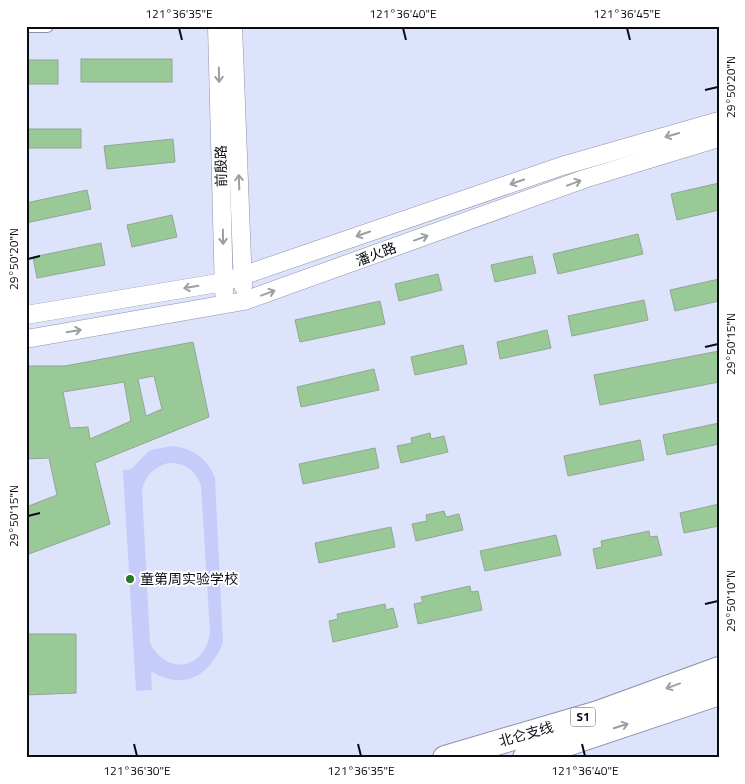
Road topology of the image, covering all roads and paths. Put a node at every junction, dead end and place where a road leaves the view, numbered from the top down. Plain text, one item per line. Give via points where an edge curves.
1 (26, 26) edge
2 (47, 26) edge
3 (218, 26) edge
4 (233, 26) edge
5 (719, 121) edge
6 (719, 138) edge
7 (243, 275) junction
8 (224, 282) junction
9 (244, 301) junction
10 (224, 305) junction
11 (26, 315) edge
12 (26, 339) edge
13 (719, 669) edge
14 (719, 693) edge
15 (445, 758) edge
16 (525, 758) edge

1 - 2 street
3 -> 8 street, 前殷路
7 -> 4 street, 前殷路
5 -> 7 street, 潘火路 via 562,166
9 -> 6 street, 潘火路 via 584,179
7 - 8 street, 潘火路
7 - 9 street, 前殷路
8 - 10 street, 前殷路
8 -> 11 street, 潘火路
9 - 10 street, 潘火路
12 -> 10 street, 潘火路
13 -> 15 highway, 北仑支线 / S1 via 598,713
16 -> 14 highway, 北仑支线 / S1

